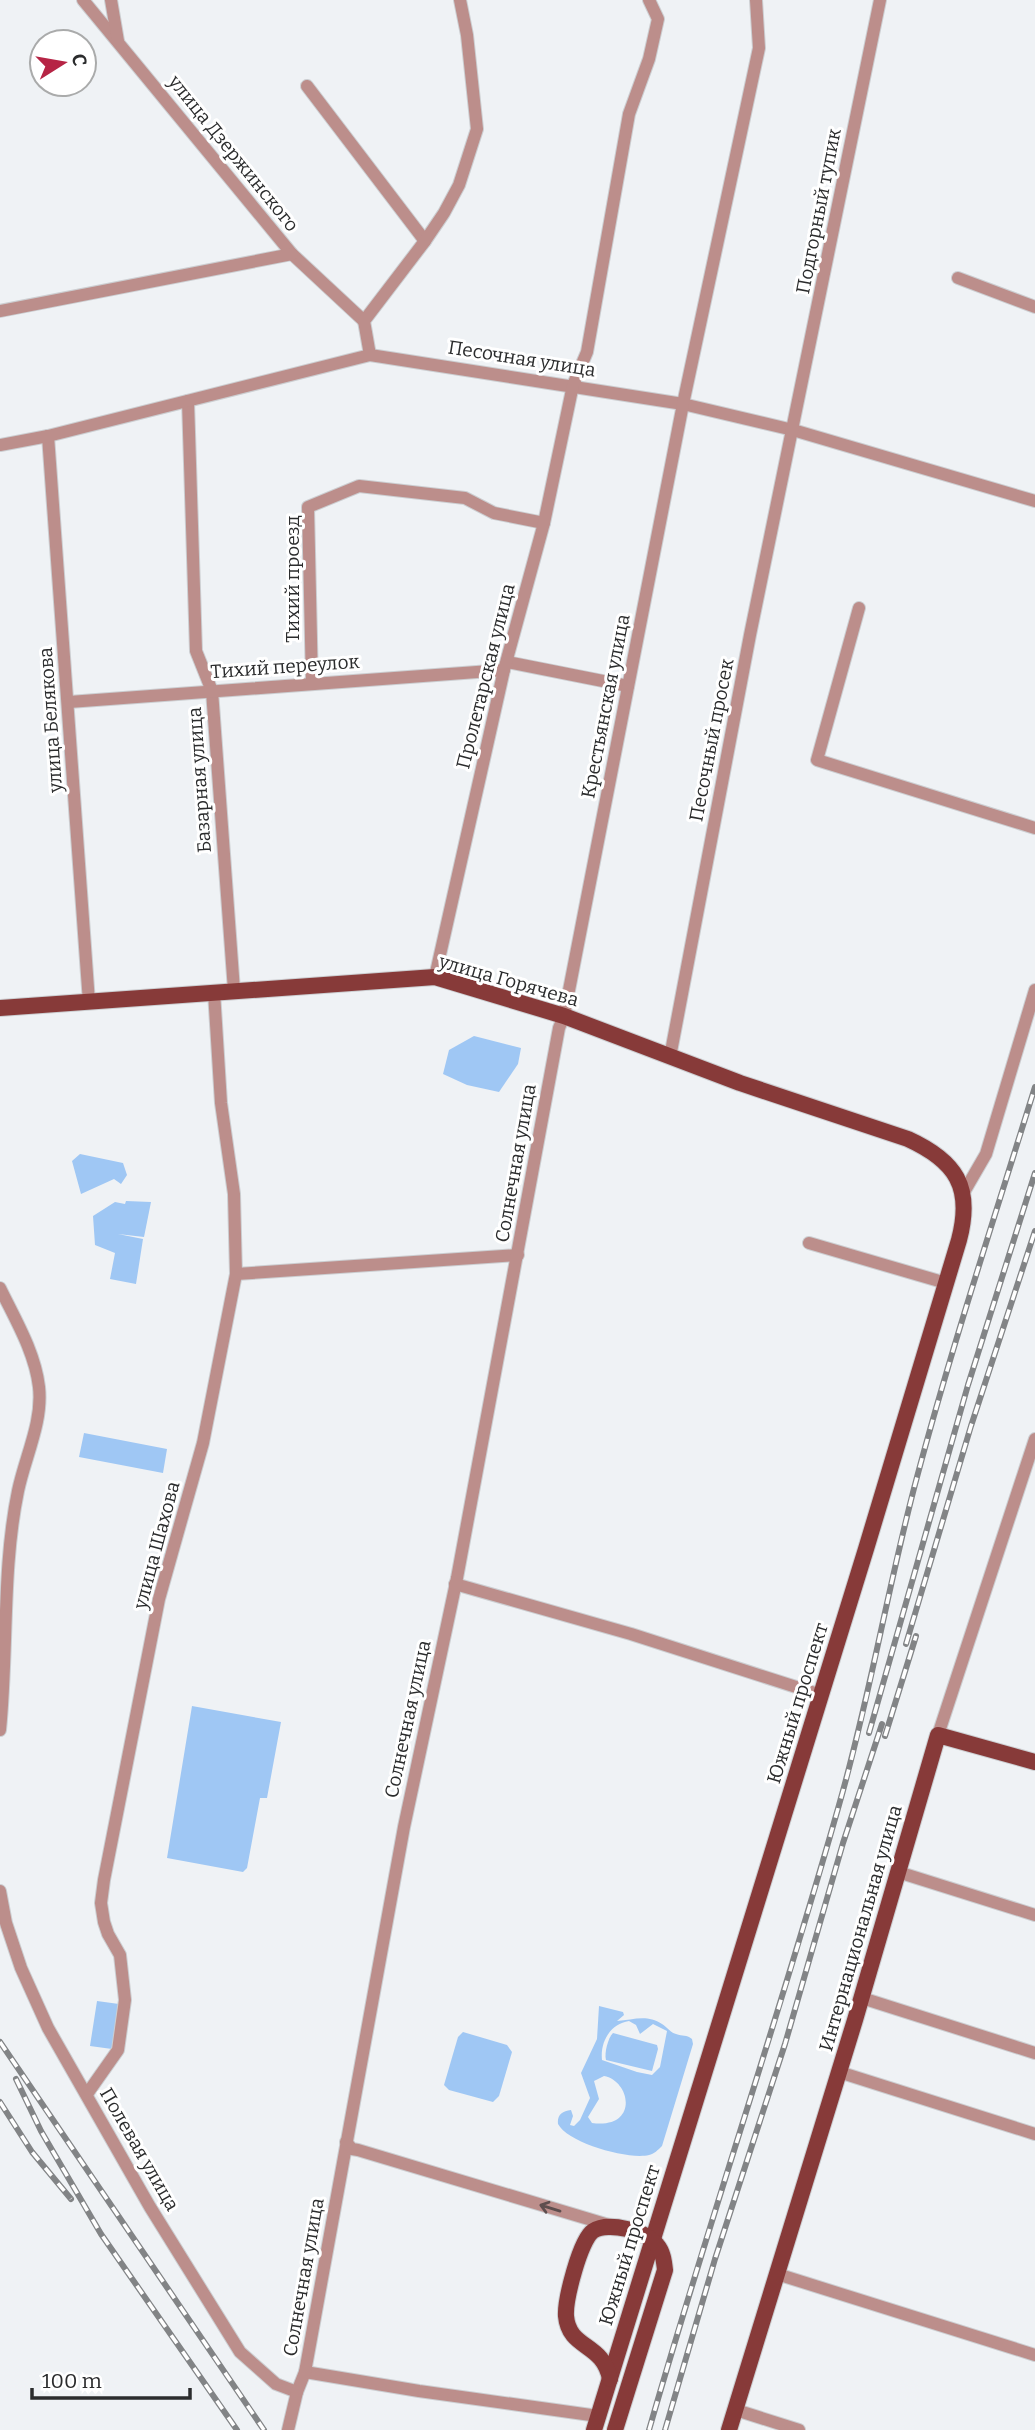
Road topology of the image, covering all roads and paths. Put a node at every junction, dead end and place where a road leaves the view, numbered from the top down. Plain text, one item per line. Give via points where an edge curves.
1 (83, 0) edge
2 (111, 0) edge
3 (460, 0) edge
4 (649, 0) edge
5 (756, 0) edge
6 (880, 0) edge
7 (118, 41) junction
8 (307, 86) dead end
9 (425, 241) junction
10 (292, 254) junction
11 (958, 278) dead end
12 (1035, 306) edge
13 (0, 311) edge
14 (363, 321) junction
15 (370, 355) junction
16 (573, 385) junction
17 (188, 401) junction
18 (683, 404) junction
19 (793, 430) junction
20 (48, 436) junction
21 (0, 444) edge
22 (1035, 501) edge
23 (544, 523) junction
24 (859, 608) dead end
25 (506, 666) junction
26 (312, 683) junction
27 (628, 686) junction
28 (212, 691) junction
29 (69, 702) junction
30 (1035, 828) edge
31 (435, 977) junction
32 (234, 990) junction
33 (1035, 990) edge
34 (214, 992) junction
35 (89, 1002) junction
36 (0, 1008) edge
37 (564, 1016) junction
38 (670, 1057) junction
39 (964, 1192) junction
40 (809, 1243) dead end
41 (518, 1255) junction
42 (236, 1274) junction
43 (946, 1283) junction
44 (0, 1288) edge
45 (1035, 1439) edge
46 (1032, 1464) edge
47 (455, 1584) junction
48 (821, 1695) junction
49 (0, 1730) edge
50 (938, 1735) junction
51 (1035, 1762) edge
52 (898, 1872) junction
53 (0, 1891) edge
54 (1035, 1915) edge
55 (862, 1998) junction
56 (1035, 2053) edge
57 (839, 2072) junction
58 (87, 2094) junction
59 (1035, 2134) edge
60 (346, 2142) junction
61 (614, 2226) junction
62 (652, 2239) junction
63 (777, 2274) junction
64 (624, 2333) junction
65 (590, 2349) junction
66 (1035, 2355) edge
67 (305, 2372) junction
68 (610, 2379) junction
69 (297, 2392) junction
70 (736, 2410) junction
71 (596, 2423) edge
72 (288, 2430) edge
73 (615, 2430) edge
74 (729, 2430) edge
75 (799, 2430) edge

1 - 7 street, улица Дзержинского
2 - 7 street
3 - 9 street via 477,129 458,185
4 - 16 street, Пролетарская улица via 658,19 629,114 587,352
5 - 18 street, Крестьянская улица via 759,48
6 - 19 street, Подгорный тупик
7 - 10 street, улица Дзержинского
8 - 9 street
9 - 14 street
10 - 13 street
10 - 14 street, улица Дзержинского
11 - 12 street
14 - 15 street
15 - 16 street, Песочная улица
15 - 17 street, Песочная улица
16 - 18 street, Песочная улица
16 - 23 street, Пролетарская улица
17 - 20 street, Песочная улица
17 - 28 street, Базарная улица via 196,651
18 - 19 street, Песочная улица
18 - 27 street, Крестьянская улица
19 - 22 street, Песочная улица
19 - 38 street, Песочный просек
20 - 21 street, Песочная улица
20 - 29 street, улица Белякова
23 - 25 street, Пролетарская улица
23 - 26 street, Тихий проезд via 494,513 465,498 359,486 308,507
24 - 30 street via 817,760
25 - 26 street, Тихий переулок
25 - 27 street, Тихий переулок
25 - 31 street, Пролетарская улица
26 - 28 street, Тихий переулок
27 - 37 street, Крестьянская улица
28 - 29 street, Тихий переулок
28 - 32 street, Базарная улица
29 - 35 street, улица Белякова
31 - 32 main road, улица Горячева
31 - 37 main road, улица Горячева
32 - 34 main road, улица Горячева
33 - 39 street, Южный проспект via 986,1154
34 - 35 main road, улица Горячева
34 - 42 street, улица Шахова via 220,1103 234,1194
35 - 36 main road, улица Горячева
37 - 38 main road, улица Горячева
37 - 41 street, Солнечная улица
38 - 39 main road, улица Горячева via 921,1145 947,1164
39 - 43 main road, Южный проспект via 964,1221
40 - 43 street
41 - 42 street
41 - 47 street, Солнечная улица
42 - 58 street, улица Шахова via 203,1443 159,1599 104,1880 104,1922 120,1955 125,2000 118,2050
43 - 48 main road, Южный проспект
44 - 49 street via 27,1344 39,1390 30,1451 18,1490 10,1558
45 - 46 street, Интернациональная улица
46 - 50 street, Интернациональная улица
47 - 48 street
47 - 60 street, Солнечная улица
48 - 62 main road, Южный проспект
50 - 51 main road
50 - 52 main road, Интернациональная улица
52 - 54 street
52 - 55 main road, Интернациональная улица
53 - 58 street, Полевая улица via 21,1968 48,2028
55 - 56 street
55 - 57 main road, Интернациональная улица
57 - 59 street
57 - 63 main road, Интернациональная улица
58 - 69 street, Полевая улица via 150,2207 240,2351 276,2384
61 -> 60 street via 352,2148
60 - 67 street, Солнечная улица
61 - 62 main road
61 - 65 main road via 595,2230 584,2241 568,2296 567,2325
62 - 64 main road, Южный проспект
62 - 73 main road via 664,2259 663,2282
63 - 66 street
63 - 70 main road, Интернациональная улица
64 - 65 main road via 609,2345
64 - 68 main road, Южный проспект
65 - 68 main road via 606,2363
67 - 69 street, Солнечная улица
67 - 71 street
68 - 71 main road, Южный проспект
69 - 72 street, Солнечная улица
70 - 74 main road, Интернациональная улица
70 - 75 street

